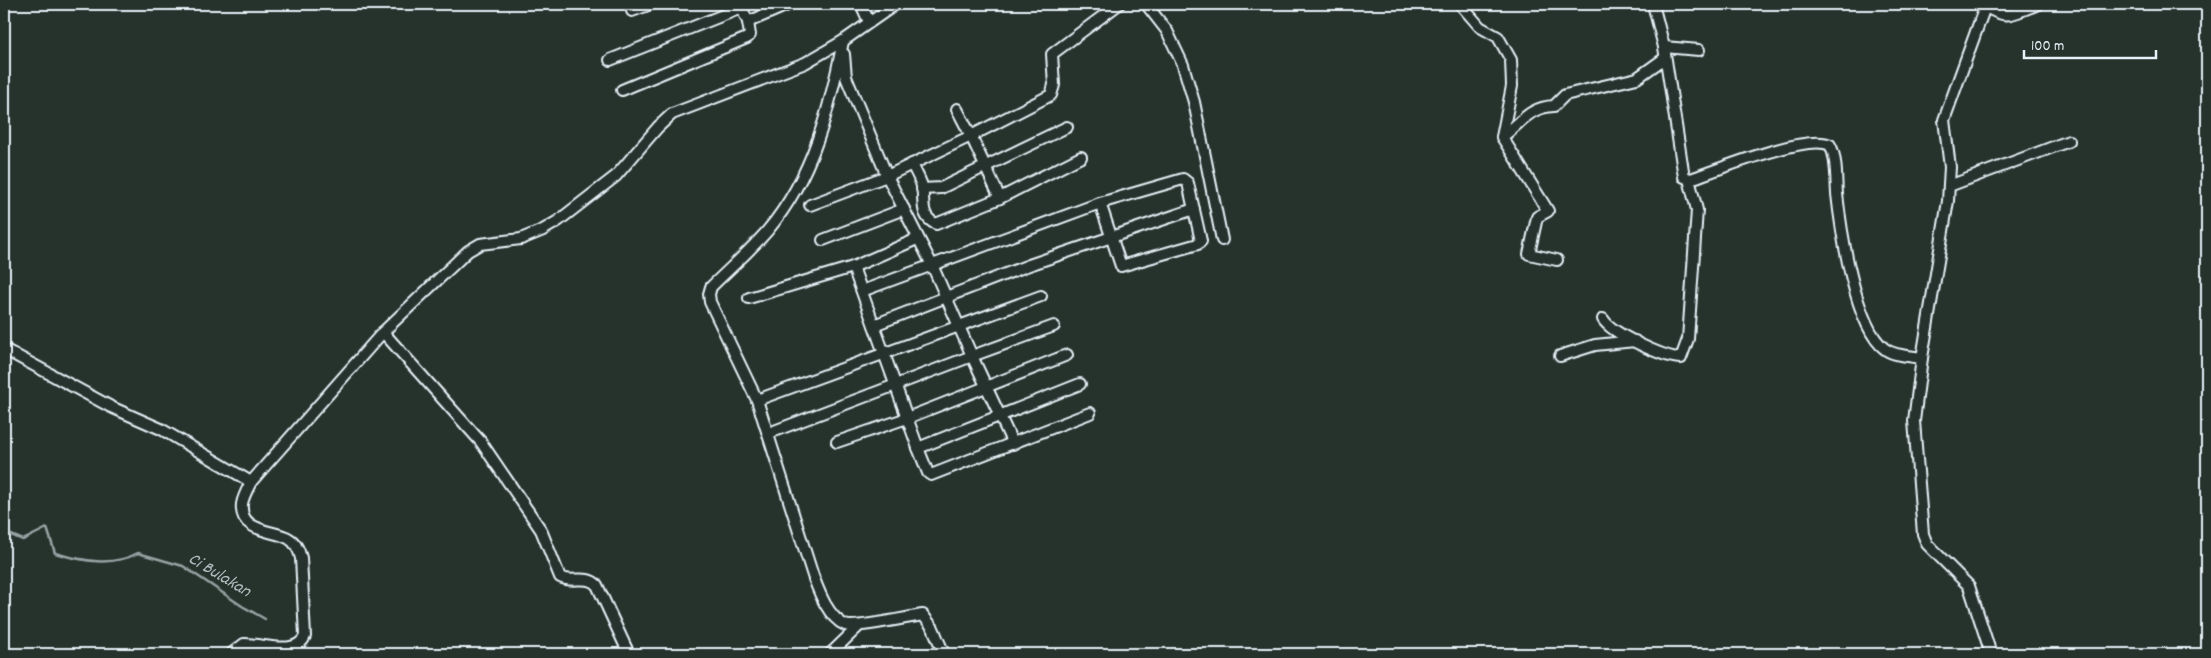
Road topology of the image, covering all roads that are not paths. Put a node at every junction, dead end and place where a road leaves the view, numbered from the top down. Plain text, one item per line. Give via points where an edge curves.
1 (652, 4) edge
2 (790, 4) edge
3 (861, 4) edge
4 (896, 4) edge
5 (1119, 4) edge
6 (1146, 4) edge
7 (1460, 4) edge
8 (1653, 4) edge
9 (2039, 4) edge
10 (1985, 5) edge
11 (741, 6) edge
12 (632, 11) dead end
13 (748, 22) junction
14 (869, 22) junction
15 (843, 41) junction
16 (1699, 50) dead end
17 (1664, 53) junction
18 (610, 60) dead end
19 (622, 90) dead end
20 (957, 109) dead end
21 (1067, 127) dead end
22 (971, 136) junction
23 (1502, 138) junction
24 (2069, 141) dead end
25 (1081, 157) dead end
26 (912, 164) junction
27 (986, 168) junction
28 (887, 176) junction
29 (1689, 179) junction
30 (1948, 186) junction
31 (922, 189) junction
32 (1000, 198) junction
33 (1100, 203) junction
34 (810, 205) dead end
35 (904, 209) junction
36 (1194, 209) junction
37 (1110, 236) junction
38 (918, 239) junction
39 (823, 240) dead end
40 (1222, 240) dead end
41 (1557, 260) dead end
42 (932, 265) junction
43 (853, 267) junction
44 (862, 291) junction
45 (946, 295) junction
46 (1041, 296) dead end
47 (749, 298) dead end
48 (1603, 319) dead end
49 (874, 325) junction
50 (1054, 326) dead end
51 (958, 327) junction
52 (383, 332) junction
53 (1635, 341) junction
54 (4, 349) edge
55 (886, 354) junction
56 (1067, 355) dead end
57 (972, 356) junction
58 (1560, 356) dead end
59 (1922, 358) junction
60 (896, 384) junction
61 (1080, 384) dead end
62 (987, 385) junction
63 (757, 400) junction
64 (1090, 413) dead end
65 (1001, 417) junction
66 (907, 418) junction
67 (769, 433) junction
68 (837, 442) dead end
69 (1013, 444) junction
70 (918, 448) junction
71 (250, 482) junction
72 (859, 626) junction
73 (231, 654) edge
74 (629, 654) edge
75 (830, 654) edge
76 (944, 654) edge
77 (1991, 654) edge

1 - 12 street
2 - 13 street
3 - 14 street
4 - 14 street
5 - 22 street via 1052,54 1054,85 1051,94
6 - 40 street via 1168,32 1183,65 1194,102
7 - 23 street via 1480,27 1498,37 1511,60 1512,86
8 - 17 street
9 - 10 street via 2004,16
10 - 30 street via 1944,120 1950,167
11 - 13 street
11 - 18 street
13 - 19 street via 750,35 747,38
14 - 15 street
15 - 28 street via 846,78
15 - 52 street via 805,63 672,114 616,176 588,199 543,230 521,239 480,244 468,251
15 - 63 street via 832,97 804,172 768,230 711,287 709,294
16 - 17 street
17 - 23 street via 1638,78 1565,95 1554,106 1532,110
17 - 29 street via 1682,172
20 - 22 street
21 - 27 street
22 - 26 street
22 - 27 street
23 - 41 street via 1548,211 1537,216 1530,254
24 - 30 street
25 - 32 street
26 - 28 street
26 - 31 street
27 - 31 street via 941,188
27 - 32 street
28 - 34 street
28 - 35 street
29 - 53 street via 1697,210 1687,346 1681,358 1674,358
29 - 59 street via 1764,153 1823,142 1830,145 1853,284 1868,327 1885,349
30 - 59 street
31 - 32 street via 922,207 931,222 936,224
33 - 36 street via 1185,179
33 - 37 street
33 - 42 street
35 - 38 street
35 - 39 street
36 - 37 street
36 - 37 street via 1201,238 1198,244 1120,266
37 - 45 street
38 - 42 street
38 - 43 street
42 - 44 street
42 - 45 street
43 - 44 street
43 - 47 street
44 - 49 street
45 - 49 street
45 - 51 street
46 - 51 street
48 - 53 street via 1616,332
49 - 55 street
50 - 57 street
51 - 55 street
51 - 57 street
52 - 71 street
52 - 74 street via 480,442 541,530 560,577 590,580 597,585
53 - 58 street via 1595,345
54 - 71 street via 111,407 162,428
55 - 60 street
55 - 63 street
56 - 62 street
57 - 60 street
57 - 62 street
59 - 77 street via 1914,421 1923,534 1927,544 1969,586
60 - 66 street
60 - 67 street
61 - 65 street
62 - 65 street
62 - 66 street
63 - 67 street
64 - 69 street
65 - 69 street
65 - 70 street
66 - 68 street
66 - 70 street
67 - 72 street via 813,576 825,603 845,625
69 - 70 street via 931,475
71 - 73 street via 242,504 248,521 262,531 288,538 301,558 305,636 302,642 292,647 244,644
72 - 75 street
72 - 76 street via 923,615 933,628

